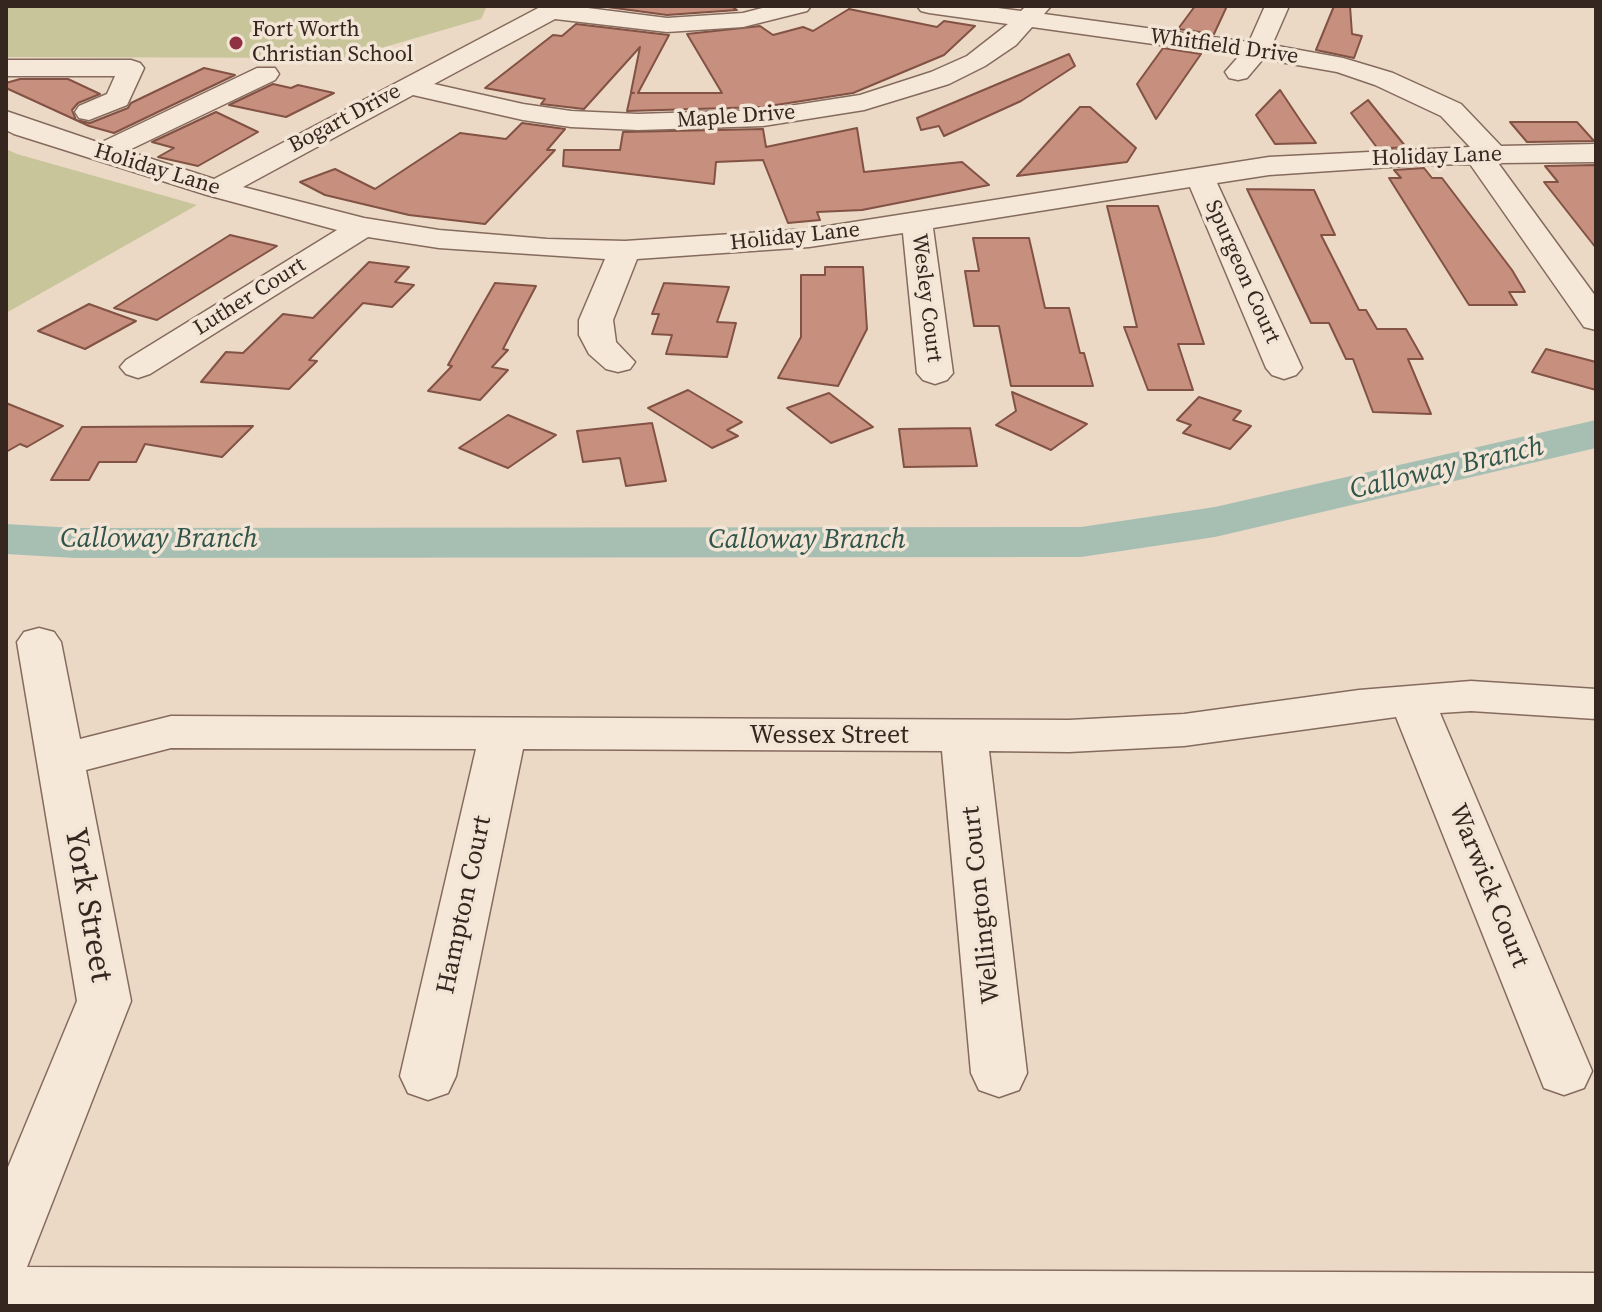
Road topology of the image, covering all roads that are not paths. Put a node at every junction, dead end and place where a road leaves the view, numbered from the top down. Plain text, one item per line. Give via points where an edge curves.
1 (512, 6) edge
2 (799, 6) edge
3 (929, 6) edge
4 (1277, 6) edge
5 (556, 8) edge
6 (1033, 13) edge
7 (1257, 51) junction
8 (463, 57) junction
9 (6, 68) edge
10 (266, 74) dead end
11 (1236, 74) dead end
12 (408, 86) junction
13 (89, 112) dead end
14 (6, 119) edge
15 (101, 153) junction
16 (1596, 153) edge
17 (1485, 154) junction
18 (1202, 160) junction
19 (217, 189) junction
20 (917, 222) junction
21 (363, 227) junction
22 (625, 250) junction
23 (1596, 320) edge
24 (618, 362) dead end
25 (138, 367) dead end
26 (1284, 368) dead end
27 (935, 373) dead end
28 (39, 642) dead end
29 (1412, 701) junction
30 (1596, 704) edge
31 (503, 734) junction
32 (964, 736) junction
33 (62, 760) junction
34 (1564, 1071) dead end
35 (999, 1073) dead end
36 (428, 1076) dead end
37 (6, 1247) edge
38 (39, 1300) edge
39 (1596, 1303) edge
40 (1046, 1304) edge

1 - 8 street via 497,21 435,47
2 - 5 street via 743,20 667,25
3 - 6 street, Whitfield Drive
4 - 7 street
5 - 8 street, Bogart Drive
6 - 7 street, Whitfield Drive
6 - 12 street, Maple Drive via 996,47 940,78 864,102 763,118 571,119
7 - 11 street
7 - 17 street, Whitfield Drive via 1343,66 1430,98 1451,110
8 - 12 street, Bogart Drive
9 - 13 street via 131,68 118,99
10 - 15 street
12 - 19 street, Bogart Drive
14 - 15 street, Holiday Lane
15 - 19 street, Holiday Lane
16 - 17 street, Holiday Lane
17 - 18 street, Holiday Lane via 1236,170
17 - 23 street, Whitfield Drive
18 - 20 street, Holiday Lane
18 - 26 street, Spurgeon Court
19 - 21 street, Holiday Lane
20 - 22 street, Holiday Lane via 809,238
20 - 27 street, Wesley Court
21 - 22 street, Holiday Lane via 439,239
21 - 25 street, Luther Court
22 - 24 street via 596,320 601,347
28 - 33 street, York Street
29 - 30 street, Wessex Street via 1471,696
29 - 32 street, Wessex Street via 1184,730
29 - 34 street, Warwick Court
31 - 32 street, Wessex Street
31 - 33 street, Wessex Street via 171,732
31 - 36 street, Hampton Court
32 - 35 street, Wellington Court
33 - 37 street, York Street via 104,1001
38 - 40 street
39 - 40 street

